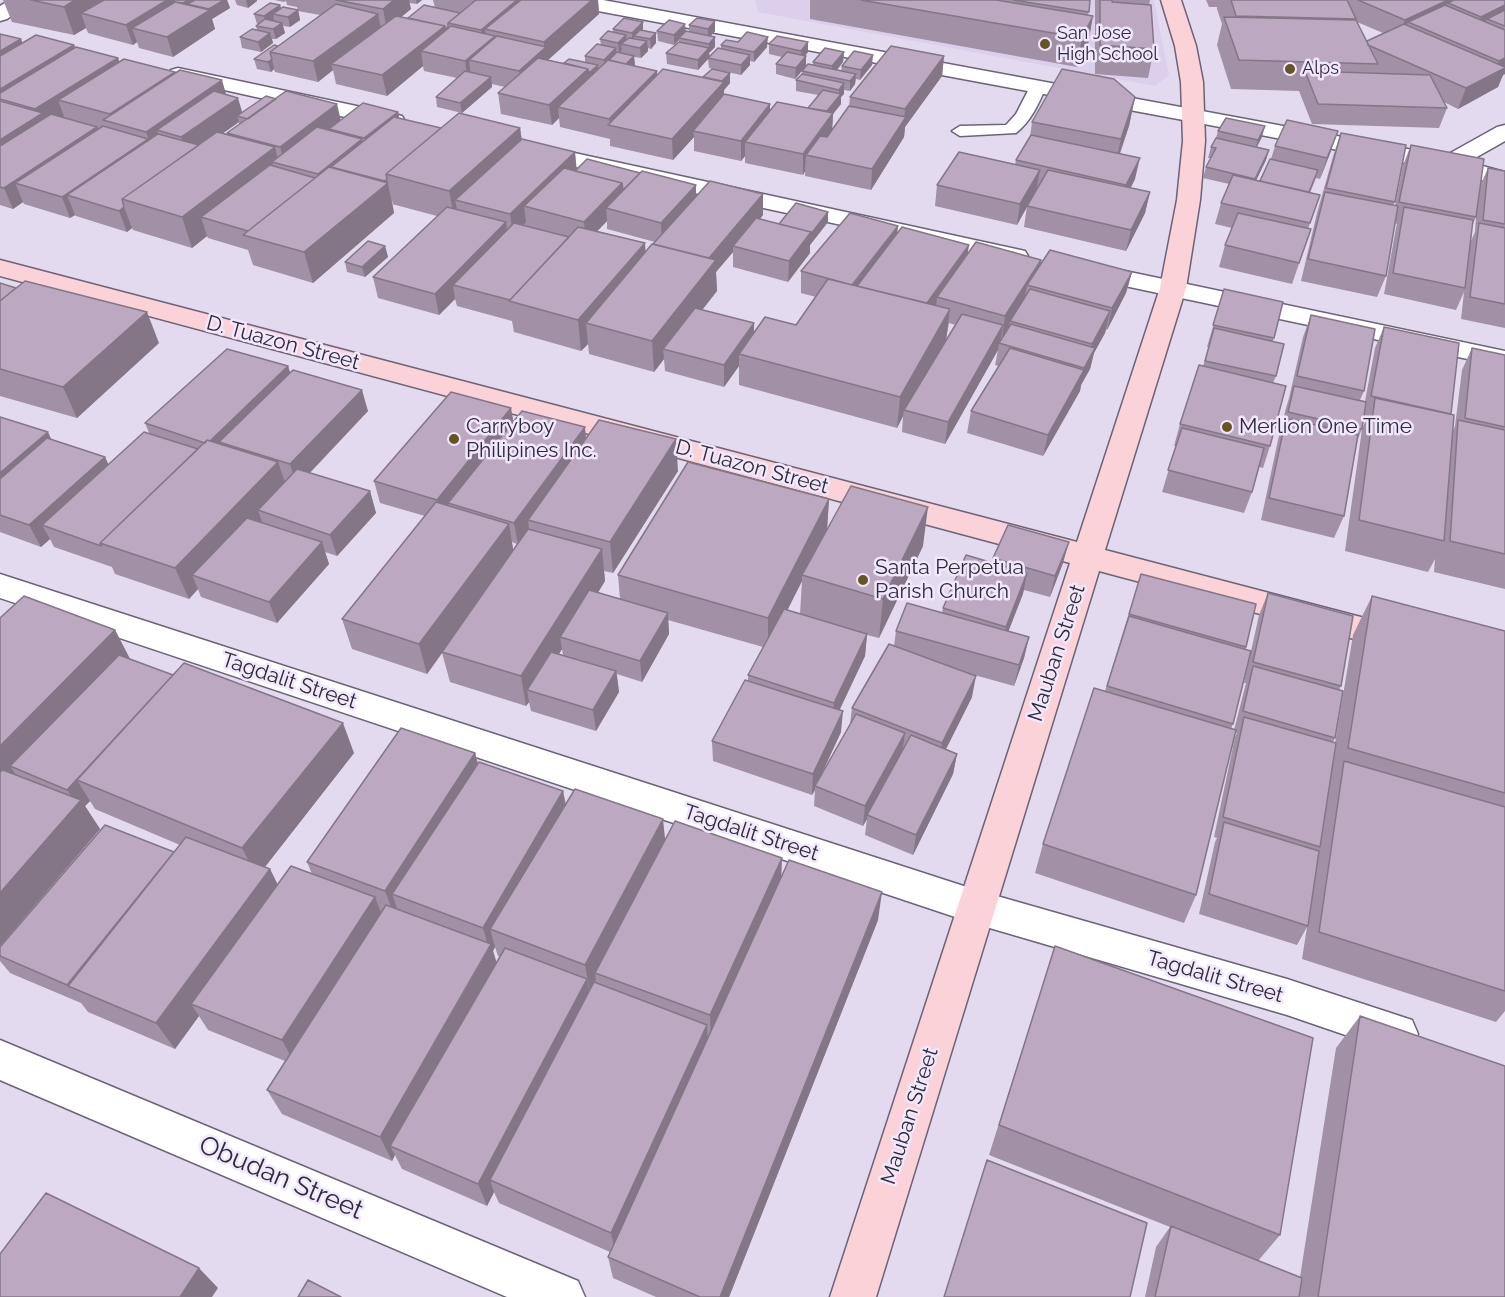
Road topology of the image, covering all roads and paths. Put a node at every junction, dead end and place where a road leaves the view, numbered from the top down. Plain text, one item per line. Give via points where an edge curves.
1 (24, 0) edge
2 (571, 0) edge
3 (1171, 0) edge
4 (0, 15) edge
5 (160, 70) edge
6 (1038, 86) junction
7 (1194, 115) junction
8 (417, 126) edge
9 (960, 131) dead end
10 (1505, 132) edge
11 (508, 146) edge
12 (1448, 164) junction
13 (1505, 179) edge
14 (1038, 261) edge
15 (0, 268) edge
16 (1070, 268) edge
17 (1173, 288) junction
18 (1505, 359) edge
19 (1088, 556) junction
20 (0, 586) edge
21 (1424, 645) edge
22 (976, 907) junction
23 (1430, 1045) edge
24 (0, 1060) edge
25 (562, 1297) edge
26 (853, 1297) edge

1 - 4 street
2 - 6 street
3 - 7 street, Mauban Street via 1187,53
5 - 8 street
6 - 7 street
6 - 9 lane via 1031,103 1010,130
7 - 12 street
7 - 17 street, Mauban Street via 1191,196
10 - 12 street
11 - 14 street
12 - 13 street
15 - 19 street, D. Tuazon Street
16 - 17 street
17 - 18 street
17 - 19 street, Mauban Street
19 - 21 street, D. Tuazon Street
19 - 22 street, Mauban Street
20 - 22 street, Tagdalit Street
22 - 23 street, Tagdalit Street via 1287,997
22 - 26 street, Mauban Street
24 - 25 street, Obudan Street

